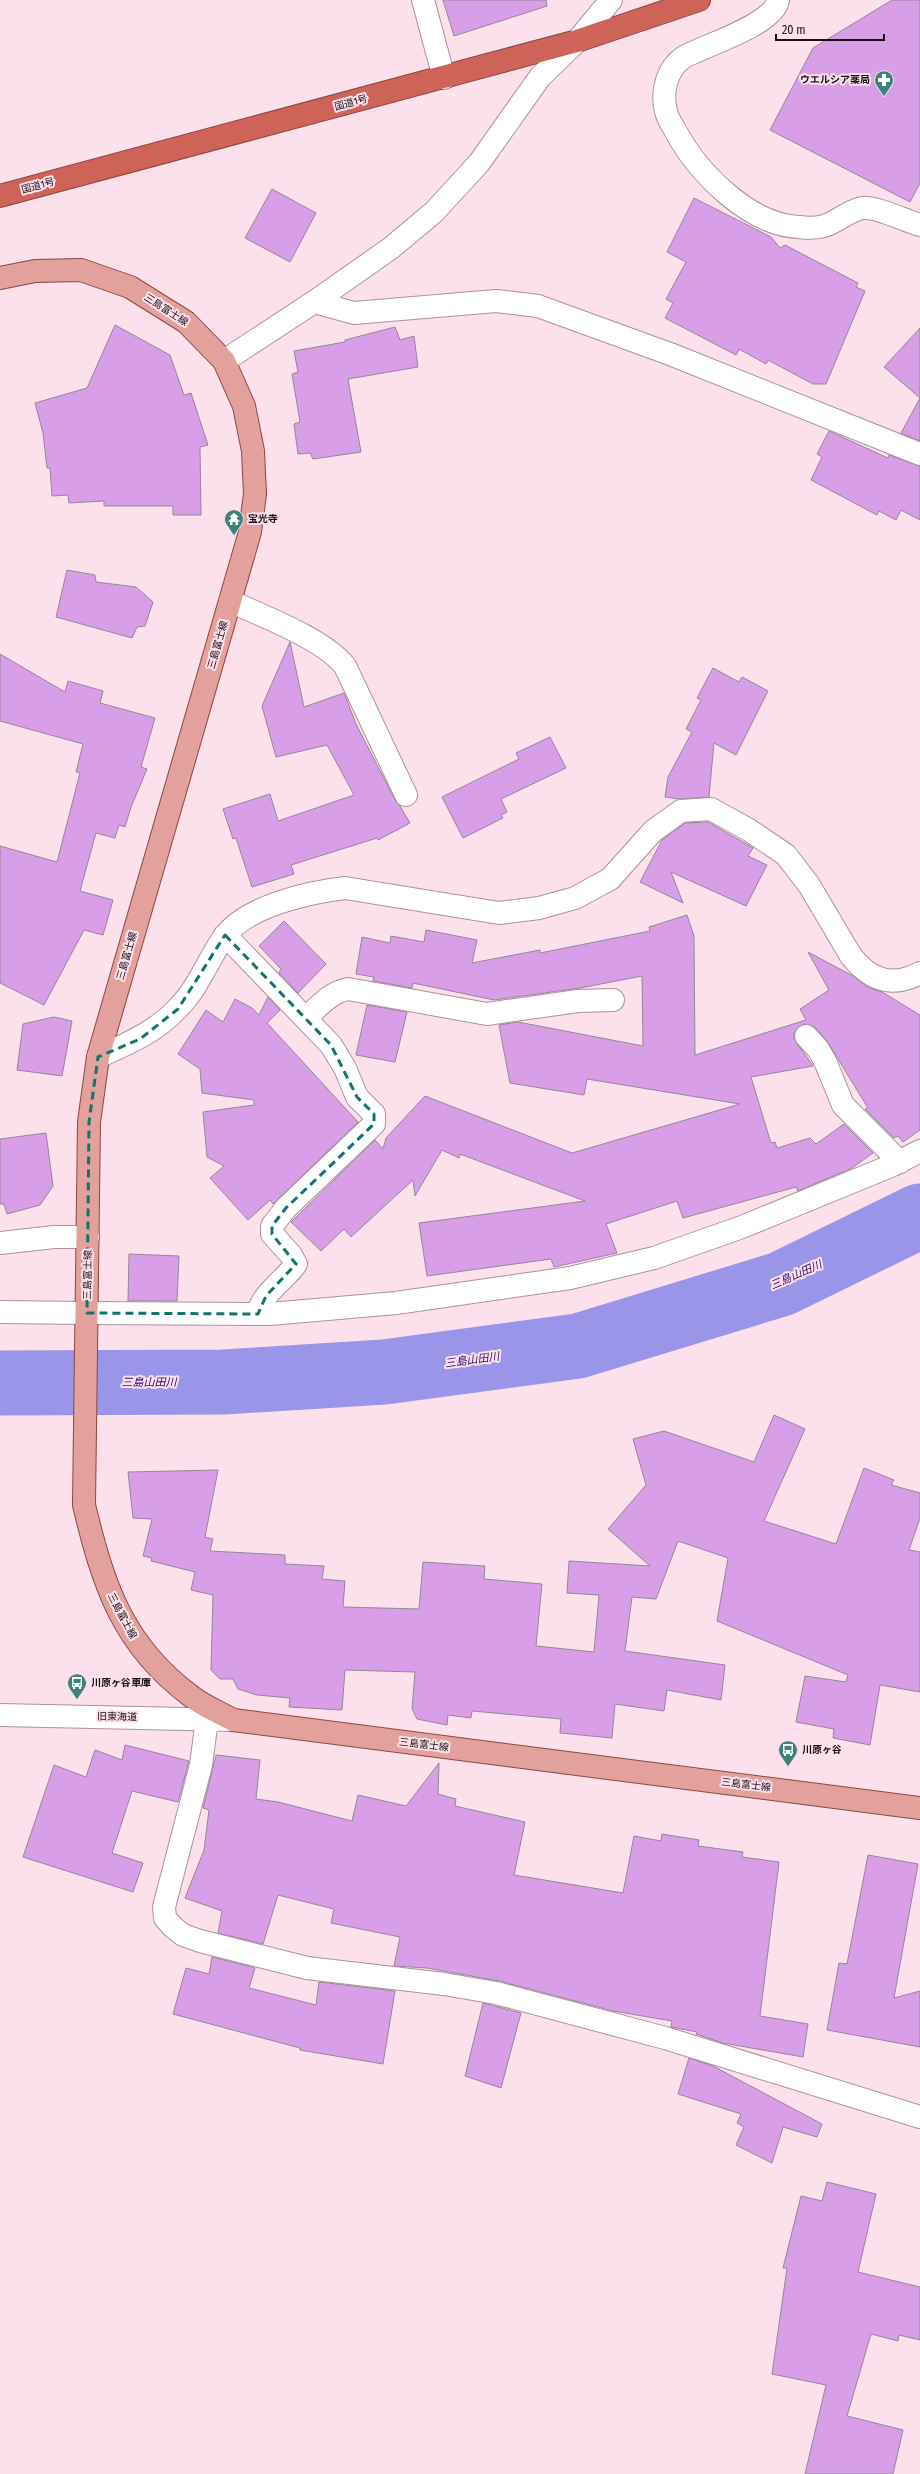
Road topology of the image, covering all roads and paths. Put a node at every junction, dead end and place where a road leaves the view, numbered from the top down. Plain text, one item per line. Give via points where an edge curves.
1 (423, 0) edge
2 (611, 0) edge
3 (699, 0) edge
4 (778, 0) edge
5 (577, 41) junction
6 (444, 78) junction
7 (0, 196) edge
8 (920, 225) edge
9 (0, 278) edge
10 (314, 302) junction
11 (224, 360) junction
12 (920, 454) edge
13 (230, 601) junction
14 (406, 795) dead end
15 (225, 935) junction
16 (920, 973) edge
17 (613, 1000) dead end
18 (306, 1018) junction
19 (806, 1036) dead end
20 (98, 1057) junction
21 (920, 1151) edge
22 (900, 1162) junction
23 (88, 1238) junction
24 (0, 1243) edge
25 (0, 1312) edge
26 (258, 1314) junction
27 (87, 1320) junction
28 (0, 1715) edge
29 (207, 1719) junction
30 (233, 1720) junction
31 (920, 1808) edge
32 (920, 2117) edge

1 - 6 street
2 - 5 street
3 - 5 highway, 国道1号
4 - 8 street via 770,13 749,27 683,58 671,70 664,89 664,100 666,113 682,144 716,185 730,197 772,220 798,227 823,226 850,213 868,208
5 - 6 highway, 国道1号
5 - 10 street via 540,78 479,163 434,212 391,248
6 - 7 highway, 国道1号
9 - 11 main road, 三島富士線 via 35,271 81,270 130,287 186,322
10 - 11 street
10 - 12 street via 354,313 496,301 538,306 670,354
11 - 13 main road, 三島富士線 via 244,406 253,451 256,494 250,532
13 - 14 street via 311,641 339,659 345,666
13 - 20 main road, 三島富士線
15 - 16 street via 254,912 323,890 345,888 499,913 539,908 575,898 610,879 653,831 681,811 711,809 786,855 809,886 860,968 880,979 897,982
15 - 18 street
15 - 20 street via 198,981 178,1008 140,1039
17 - 18 street via 578,1001 487,1014 348,989 330,996
18 - 26 street via 331,1045 345,1068 357,1097 374,1114 374,1124 286,1208 272,1226 272,1234 296,1264 288,1276 266,1296 260,1304
19 - 22 street via 822,1055 843,1105
20 - 23 main road, 三島富士線 via 89,1122
21 - 22 street
22 - 26 street via 742,1227 646,1259 570,1278 396,1303
23 - 24 street via 54,1237
23 - 27 main road, 三島富士線
25 - 27 street
26 - 27 street
27 - 30 main road, 三島富士線 via 84,1505 97,1557 111,1598 133,1638 169,1679 192,1698
28 - 29 street, 旧東海道
29 - 30 street, 旧東海道
29 - 32 street via 201,1765 164,1907 166,1918 183,1935 257,1957 307,1968 444,1984 496,1993 665,2038
30 - 31 main road, 三島富士線

